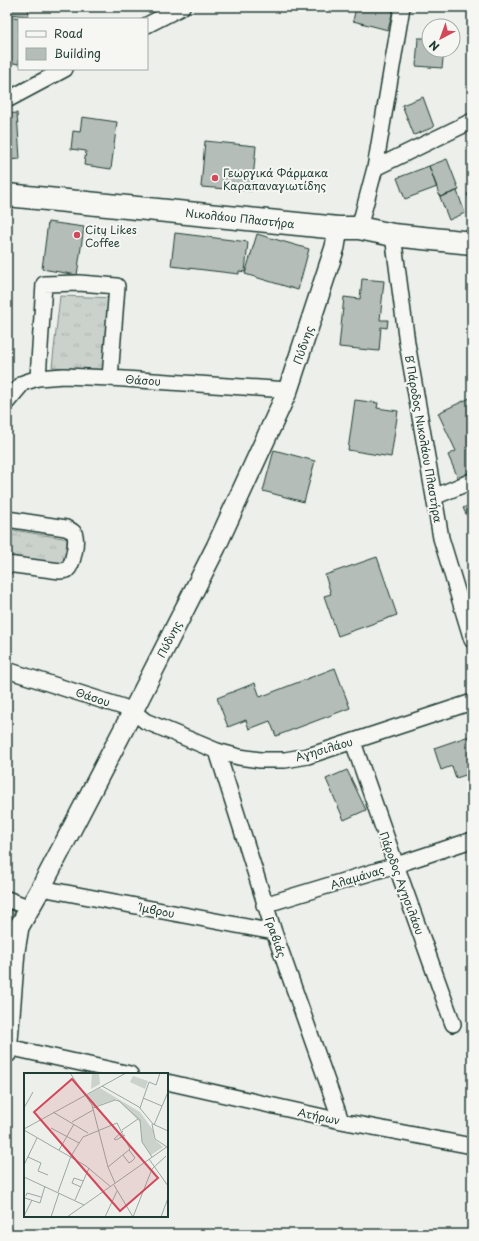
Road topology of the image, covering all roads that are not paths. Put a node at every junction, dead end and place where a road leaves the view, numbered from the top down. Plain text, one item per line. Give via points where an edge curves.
1 (182, 7) edge
2 (402, 7) edge
3 (148, 24) edge
4 (63, 70) edge
5 (7, 100) edge
6 (472, 121) edge
7 (375, 168) junction
8 (7, 195) edge
9 (349, 228) junction
10 (393, 235) junction
11 (472, 242) edge
12 (38, 378) junction
13 (110, 378) junction
14 (288, 390) junction
15 (7, 402) edge
16 (472, 480) edge
17 (434, 497) junction
18 (7, 519) edge
19 (7, 564) edge
20 (472, 640) edge
21 (7, 670) edge
22 (472, 702) edge
23 (133, 711) junction
24 (353, 742) junction
25 (217, 751) junction
26 (472, 840) edge
27 (396, 865) junction
28 (41, 888) junction
29 (7, 899) edge
30 (264, 905) junction
31 (30, 908) junction
32 (274, 932) junction
33 (453, 1024) dead end
34 (7, 1047) edge
35 (7, 1053) edge
36 (125, 1073) edge
37 (168, 1082) edge
38 (341, 1121) junction
39 (472, 1146) edge

1 - 3 street
2 - 7 street, Πύδνης
4 - 5 street
6 - 7 street
7 - 9 street, Πύδνης
8 - 9 main road, Νικολάου Πλαστήρα
9 - 10 main road, Νικολάου Πλαστήρα
9 - 14 street, Πύδνης via 335,247
10 - 11 main road, Νικολάου Πλαστήρα
10 - 17 street, Β΄ Πάροδος Νικολάου Πλαστήρα via 407,343
12 - 13 street, Θάσου
12 - 13 street via 44,284 79,283 117,286
12 - 15 street, Θάσου via 23,383
13 - 14 street, Θάσου
14 - 23 street, Πύδνης via 216,546
16 - 17 street
17 - 20 street, Β΄ Πάροδος Νικολάου Πλαστήρα via 442,538
18 - 19 street via 66,528 72,531 76,540 70,565 66,570
21 - 23 street, Θάσου
22 - 24 street, Αγησιλάου
23 - 25 street, Αγησιλάου via 145,721
23 - 28 street, Πύδνης
24 - 25 street, Αγησιλάου via 308,756 285,760 260,760
24 - 27 street, Πάροδος Αγησιλάου
25 - 30 street, Γραβιάς
26 - 27 street, Αλαμάνας
27 - 30 street, Αλαμάνας
27 - 33 street, Πάροδος Αγησιλάου
28 - 31 street, Πύδνης
28 - 32 street, Ίμβρου
29 - 31 street
30 - 32 street, Γραβιάς
31 - 34 street, Πύδνης via 19,927 15,951
32 - 38 street, Γραβιάς
34 - 35 street, Πύδνης
34 - 36 street
37 - 38 street, Ατήρων
38 - 39 street, Ατήρων

